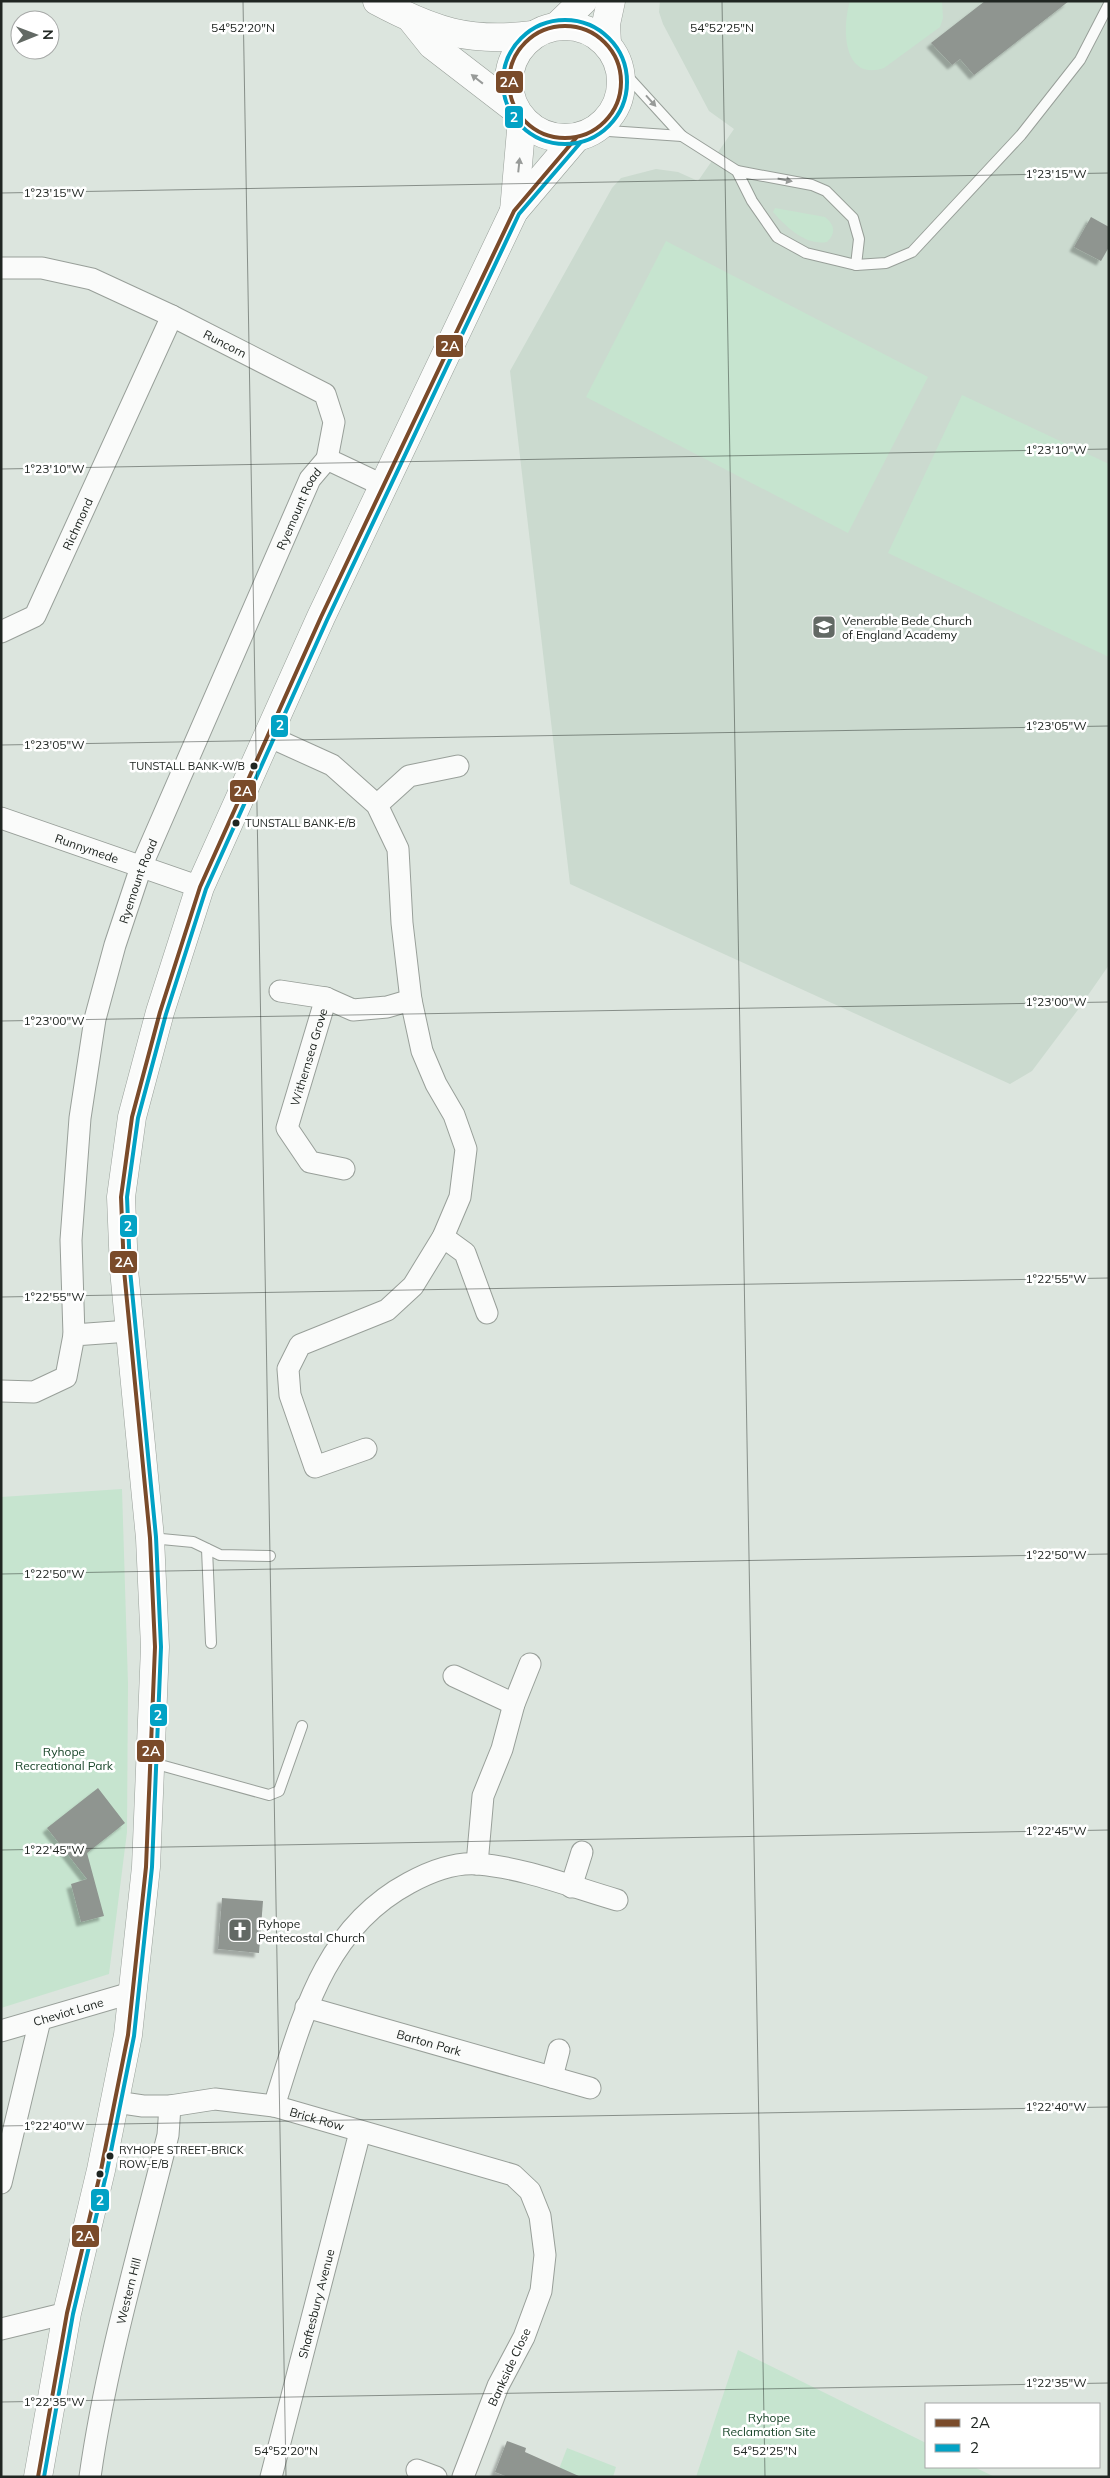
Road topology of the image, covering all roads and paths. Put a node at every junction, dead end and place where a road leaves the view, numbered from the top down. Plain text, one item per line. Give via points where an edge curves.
1 (377, 1) edge
2 (583, 1) edge
3 (611, 1) edge
4 (1109, 4) edge
5 (411, 19) junction
6 (545, 31) junction
7 (613, 56) junction
8 (519, 114) junction
9 (585, 134) junction
10 (682, 136) junction
11 (737, 171) junction
12 (514, 211) junction
13 (856, 265) junction
14 (1, 268) edge
15 (172, 316) junction
16 (328, 459) junction
17 (382, 485) junction
18 (1, 632) edge
19 (268, 736) junction
20 (458, 766) dead end
21 (377, 806) junction
22 (1, 818) edge
23 (141, 867) junction
24 (200, 887) junction
25 (280, 991) dead end
26 (326, 998) junction
27 (411, 1000) junction
28 (344, 1169) dead end
29 (443, 1237) junction
30 (487, 1313) dead end
31 (128, 1331) junction
32 (74, 1335) junction
33 (1, 1391) edge
34 (366, 1449) dead end
35 (150, 1538) junction
36 (207, 1549) junction
37 (270, 1556) dead end
38 (211, 1643) dead end
39 (530, 1664) dead end
40 (454, 1676) dead end
41 (514, 1704) junction
42 (302, 1726) dead end
43 (152, 1763) junction
44 (582, 1852) dead end
45 (477, 1864) junction
46 (571, 1887) junction
47 (618, 1900) dead end
48 (134, 1992) junction
49 (306, 2007) junction
50 (40, 2020) junction
51 (1, 2032) edge
52 (559, 2050) dead end
53 (552, 2078) junction
54 (590, 2088) dead end
55 (116, 2102) junction
56 (170, 2106) junction
57 (274, 2106) junction
58 (360, 2132) junction
59 (513, 2175) joint
60 (1, 2183) edge
61 (67, 2313) junction
62 (1, 2328) edge
63 (38, 2477) edge
64 (90, 2477) edge
65 (271, 2477) edge
66 (464, 2477) edge

1 - 5 main road
2 - 6 main road
3 - 7 main road via 606,24
4 - 13 lane via 1080,60 1022,135 912,252 886,263
5 - 6 main road via 448,33 478,38 506,39
8 -> 5 main road via 432,45
6 - 7 main road via 578,27 590,31
6 - 8 main road via 525,42 514,58 508,83
7 - 9 main road via 621,87 611,114
7 -> 10 lane
8 - 9 main road via 536,131 558,138
12 -> 8 main road
9 - 10 lane
9 - 12 main road
10 - 11 lane
11 - 13 lane via 777,237 806,253
11 -> 13 lane via 812,185 826,191 853,218 859,239
12 - 17 main road
14 - 15 street, Runcorn via 42,268 92,280
15 - 16 street, Runcorn via 325,394 334,422
15 - 18 street, Richmond via 35,616
16 - 17 street
16 - 23 street, Ryemount Road via 310,479
17 - 19 main road
19 - 21 street via 332,765
19 - 24 main road
20 - 21 street via 409,776
21 - 27 street via 398,849
22 - 23 street, Runnymede
23 - 24 street, Runnymede
23 - 32 street, Ryemount Road via 95,1019 80,1118 71,1240
24 - 31 main road via 160,1012 132,1117 121,1197
25 - 26 street
26 - 27 street, Withernsea Grove via 353,1010
26 - 28 street, Withernsea Grove via 287,1128 310,1162
27 - 29 street via 422,1051 454,1115 466,1149 460,1196
29 - 30 street via 466,1253
29 - 34 street via 413,1286 387,1310 300,1345 288,1369 290,1395 315,1466
31 - 32 street
31 - 35 main road
32 - 33 street, Ryemount Road via 66,1377 34,1392
35 - 36 lane via 193,1542
35 - 43 main road via 155,1646
36 - 37 lane via 220,1555
36 - 38 lane
39 - 41 street
40 - 41 street
41 - 45 street via 502,1749 482,1796
42 - 43 lane via 279,1791 269,1796
43 - 48 main road
44 - 46 street
45 - 46 street via 529,1873
45 - 49 street via 425,1874 394,1891 357,1921 327,1965
46 - 47 street
48 - 50 street, Cheviot Lane
48 - 55 main road
49 - 53 street, Barton Park
49 - 57 street
50 - 51 street, Cheviot Lane
50 - 60 street
52 - 53 street
53 - 54 street, Barton Park
55 - 56 street, Brick Row
55 - 61 main road
56 - 57 street, Brick Row via 215,2099
56 - 64 street, Western Hill via 168,2135 122,2320 95,2439
57 - 58 street, Brick Row
58 - 59 street, Brick Row
58 - 65 street, Shaftesbury Avenue
59 - 66 street, Bankside Close via 530,2191 540,2216 545,2254 541,2291 524,2337 498,2386
61 - 62 street
61 - 63 main road

